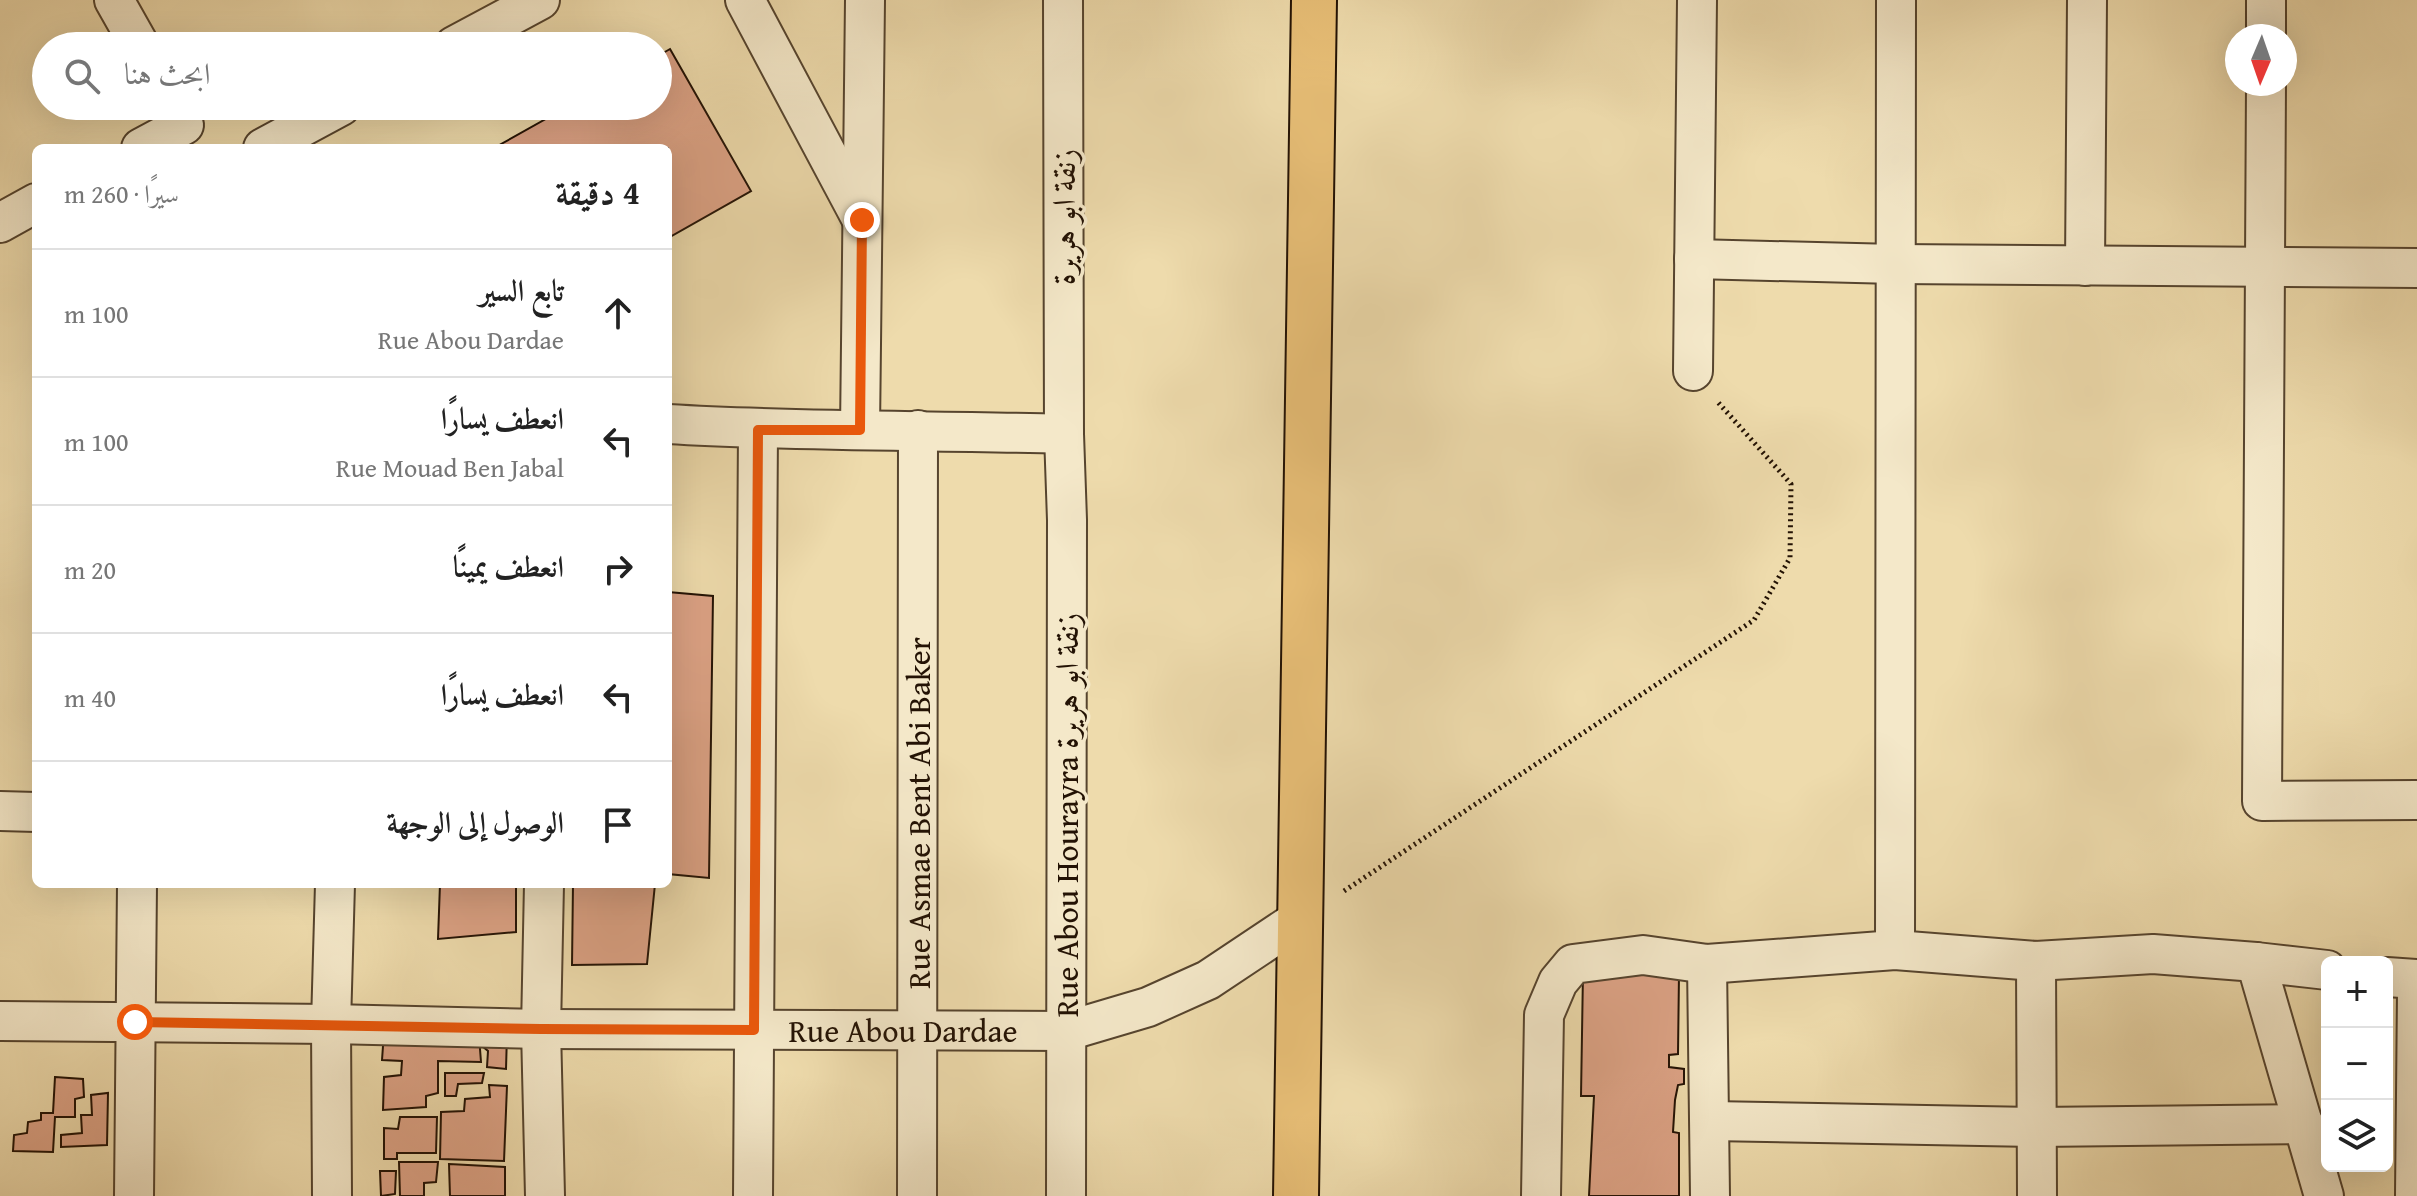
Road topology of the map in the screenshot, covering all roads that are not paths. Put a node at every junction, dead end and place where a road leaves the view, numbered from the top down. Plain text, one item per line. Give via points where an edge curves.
1 (114, 0) edge
2 (540, 0) edge
3 (745, 0) edge
4 (865, 0) edge
5 (1063, 0) edge
6 (1314, 0) edge
7 (1697, 0) edge
8 (1896, 0) edge
9 (2087, 0) edge
10 (2266, 0) edge
11 (2266, 24) edge
12 (132, 32) edge
13 (480, 32) edge
14 (2266, 96) edge
15 (315, 120) edge
16 (185, 126) edge
17 (149, 144) edge
18 (270, 144) edge
19 (32, 205) edge
20 (862, 220) junction
21 (0, 223) edge
22 (1694, 259) junction
23 (1895, 264) junction
24 (2085, 266) junction
25 (2265, 267) junction
26 (2417, 268) edge
27 (1693, 371) road end
28 (672, 424) edge
29 (758, 430) junction
30 (860, 430) junction
31 (918, 430) junction
32 (1064, 434) junction
33 (2417, 800) edge
34 (0, 811) edge
35 (32, 812) edge
36 (137, 888) edge
37 (335, 888) edge
38 (544, 888) edge
39 (1298, 920) junction
40 (1895, 950) junction
41 (2036, 961) junction
42 (2256, 962) junction
43 (1707, 964) junction
44 (2321, 969) edge
45 (2393, 977) edge
46 (2417, 979) edge
47 (2417, 993) edge
48 (0, 1021) edge
49 (135, 1022) junction
50 (331, 1024) junction
51 (541, 1029) junction
52 (754, 1030) junction
53 (919, 1030) junction
54 (1067, 1031) junction
55 (1711, 1121) junction
56 (2304, 1124) junction
57 (2036, 1127) junction
58 (134, 1196) edge
59 (332, 1196) edge
60 (545, 1196) edge
61 (753, 1196) edge
62 (917, 1196) edge
63 (1066, 1196) edge
64 (1296, 1196) edge
65 (1541, 1196) edge
66 (1710, 1196) edge
67 (2037, 1196) edge
68 (2324, 1196) edge
69 (2415, 1196) edge

1 - 12 street
2 - 13 street
3 - 20 street
4 - 20 street
5 - 32 street, زنقة ابو هريرة
6 - 39 main road
7 - 22 street
8 - 23 street
9 - 24 street
10 - 11 street
14 - 25 street
15 - 18 street
16 - 17 street
19 - 21 street
20 - 30 street
22 - 23 street
22 - 27 street
23 - 24 street
23 - 40 street
24 - 25 street
25 - 26 street
25 - 33 street via 2262,801
28 - 29 street
29 - 30 street
29 - 52 street
30 - 31 street
31 - 32 street
31 - 53 street, Rue Asmae Bent Abi Baker
32 - 54 street, Rue Abou Hourayra زنقة ابو هريرة
34 - 35 street
36 - 49 street
37 - 50 street
38 - 51 street
39 - 54 street, Rue Abou Dardae via 1208,980 1148,1007
39 - 64 main road
40 - 41 street
40 - 43 street
41 - 42 street via 2153,954
41 - 57 street
42 - 44 street
42 - 56 street
43 - 55 street
43 - 65 street via 1643,955 1573,964 1558,982 1544,1015
45 - 46 street
47 - 69 street
48 - 49 street, Rue Abou Dardae
49 - 50 street, Rue Abou Dardae
49 - 58 street
50 - 51 street, Rue Abou Dardae
50 - 59 street
51 - 52 street, Rue Abou Dardae
51 - 60 street
52 - 53 street, Rue Abou Dardae
52 - 61 street
53 - 54 street, Rue Abou Dardae
53 - 62 street, Rue Asmae Bent Abi Baker
54 - 63 street, Rue Abou Hourayra زنقة ابو هريرة
55 - 57 street
55 - 66 street
56 - 57 street
56 - 68 street
57 - 67 street

